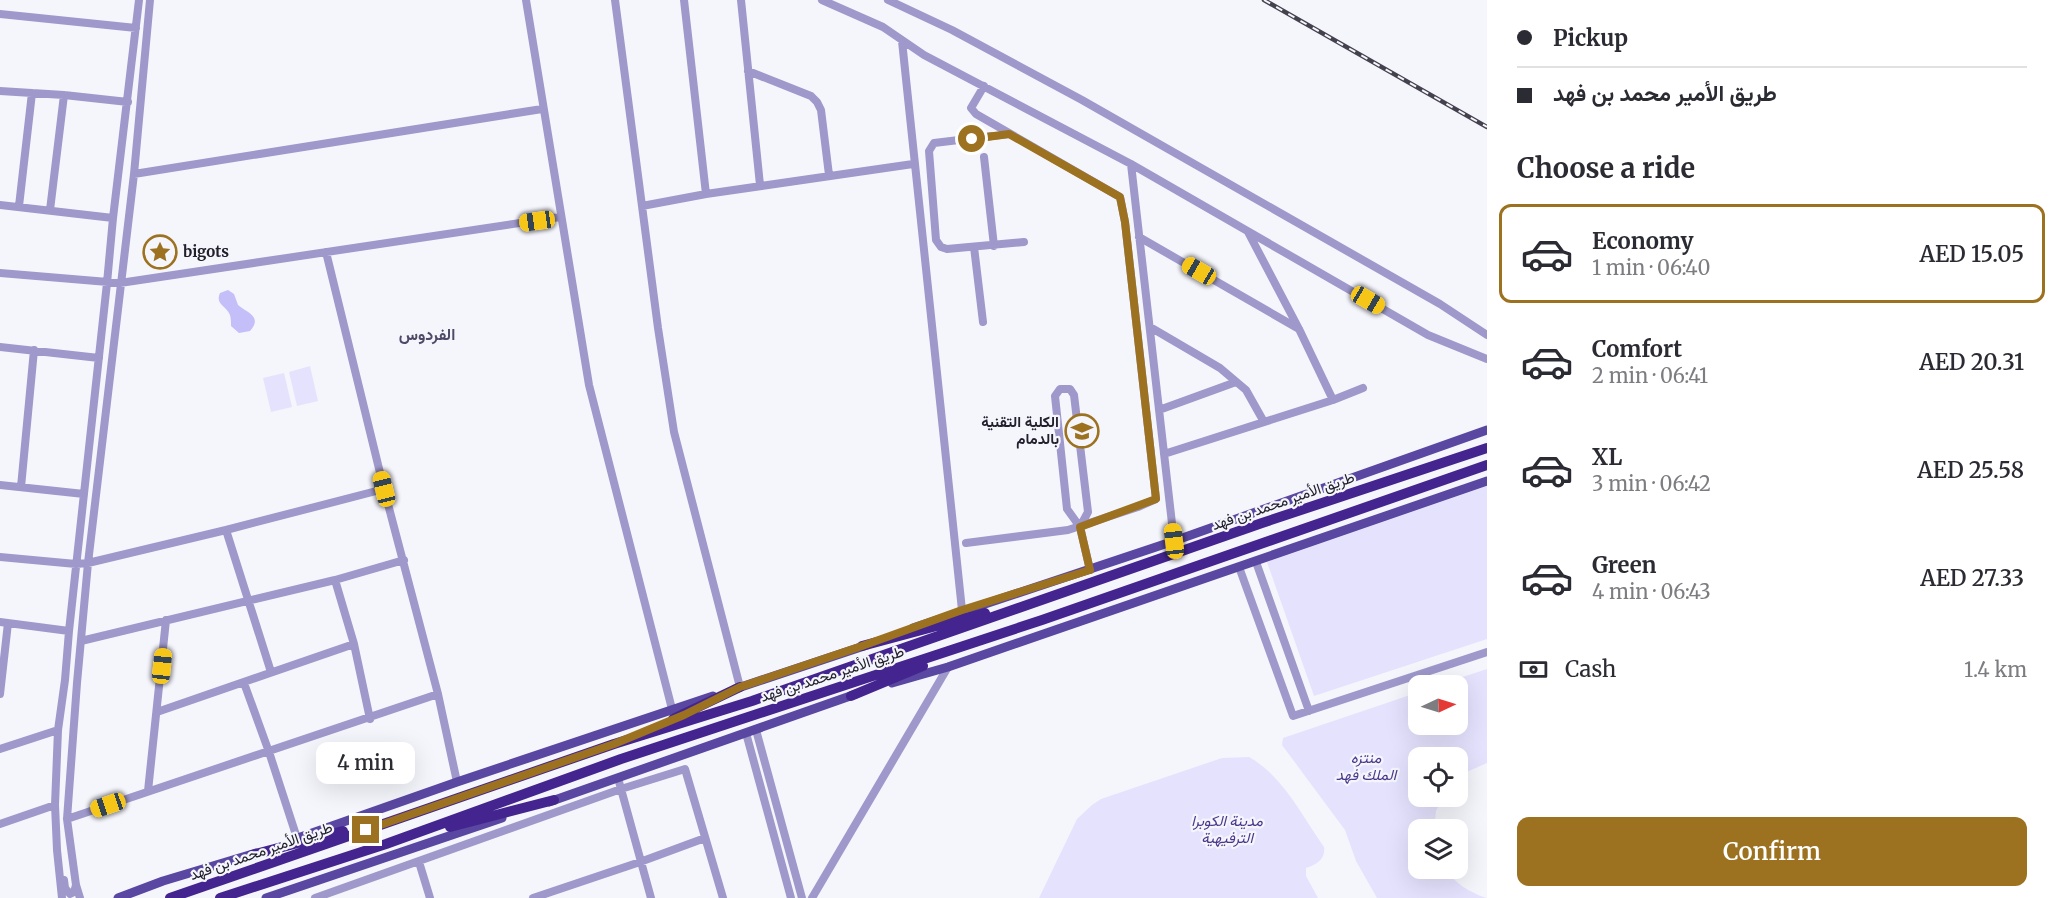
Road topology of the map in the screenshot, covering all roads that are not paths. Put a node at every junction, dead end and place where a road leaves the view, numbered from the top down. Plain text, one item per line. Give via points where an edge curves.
1 (139, 0) edge
2 (150, 0) edge
3 (526, 0) edge
4 (615, 0) edge
5 (684, 0) edge
6 (741, 0) edge
7 (822, 0) edge
8 (888, 0) edge
9 (0, 14) edge
10 (136, 28) junction
11 (902, 41) junction
12 (748, 71) junction
13 (984, 86) junction
14 (0, 91) edge
15 (32, 93) junction
16 (64, 95) junction
17 (128, 102) junction
18 (542, 109) junction
19 (1009, 134) junction
20 (984, 157) dead end
21 (914, 164) junction
22 (1131, 164) junction
23 (134, 174) junction
24 (829, 175) junction
25 (760, 185) junction
26 (706, 194) junction
27 (0, 205) edge
28 (19, 206) junction
29 (642, 207) junction
30 (50, 210) junction
31 (560, 217) junction
32 (113, 218) junction
33 (1247, 230) junction
34 (1139, 237) junction
35 (1024, 242) dead end
36 (993, 246) junction
37 (974, 247) junction
38 (326, 252) junction
39 (0, 273) edge
40 (107, 283) junction
41 (120, 284) junction
42 (983, 322) dead end
43 (1150, 327) junction
44 (1299, 329) junction
45 (1487, 335) edge
46 (0, 347) edge
47 (34, 350) junction
48 (99, 358) junction
49 (1487, 359) edge
50 (1236, 382) junction
51 (1363, 388) dead end
52 (1333, 400) junction
53 (1159, 410) junction
54 (1264, 422) junction
55 (1487, 430) edge
56 (1487, 448) edge
57 (1164, 454) junction
58 (1487, 465) edge
59 (1487, 481) edge
60 (0, 485) edge
61 (21, 487) junction
62 (384, 489) junction
63 (84, 494) junction
64 (1080, 527) junction
65 (226, 531) junction
66 (1174, 541) junction
67 (966, 543) dead end
68 (0, 557) edge
69 (404, 560) junction
70 (1256, 561) junction
71 (88, 563) junction
72 (76, 564) junction
73 (1239, 567) junction
74 (1090, 570) junction
75 (335, 580) junction
76 (1075, 588) junction
77 (248, 601) junction
78 (962, 610) junction
79 (166, 620) junction
80 (1042, 620) junction
81 (4, 622) edge
82 (69, 631) junction
83 (81, 641) junction
84 (354, 644) junction
85 (862, 646) junction
86 (1487, 652) edge
87 (948, 667) junction
88 (271, 672) junction
89 (244, 683) junction
90 (740, 687) junction
91 (0, 694) edge
92 (438, 694) junction
93 (851, 696) junction
94 (672, 710) junction
95 (1309, 711) junction
96 (157, 712) junction
97 (370, 718) junction
98 (58, 730) junction
99 (756, 730) junction
100 (746, 733) junction
101 (614, 744) junction
102 (0, 749) edge
103 (269, 752) junction
104 (618, 778) junction
105 (457, 782) junction
106 (621, 789) junction
107 (148, 791) junction
108 (453, 800) junction
109 (554, 800) junction
110 (55, 805) junction
111 (67, 819) junction
112 (0, 824) edge
113 (297, 838) junction
114 (705, 838) junction
115 (386, 844) junction
116 (57, 850) junction
117 (252, 855) junction
118 (419, 862) junction
119 (640, 862) junction
120 (76, 885) junction
121 (62, 898) edge
122 (80, 898) edge
123 (118, 898) edge
124 (170, 898) edge
125 (220, 898) edge
126 (266, 898) edge
127 (315, 898) edge
128 (430, 898) edge
129 (533, 898) edge
130 (651, 898) edge
131 (723, 898) edge
132 (791, 898) edge
133 (802, 898) edge
134 (812, 898) edge

1 - 10 street
2 - 23 street
3 - 18 street
4 - 29 street
5 - 26 street
6 - 12 street
7 - 11 street via 883,27
8 - 45 street via 1082,100 1440,304
9 - 10 street
10 - 17 street
11 - 13 street
11 - 21 street
12 - 24 street via 817,102
12 - 25 street
13 - 19 street via 971,108
13 - 22 street
14 - 15 street
15 - 16 street
15 - 28 street
16 - 17 street
16 - 30 street
17 - 32 street
18 - 23 street
18 - 31 street
19 - 37 street via 934,143 929,152 936,240 947,249
19 - 64 street via 1120,197 1125,222 1156,499
20 - 36 street
21 - 24 street
21 - 78 street
22 - 33 street
22 - 34 street
23 - 41 street
24 - 25 street
25 - 26 street
26 - 29 street
27 - 28 street
28 - 30 street
29 - 90 street via 674,432
30 - 32 street
31 - 38 street
31 - 94 street via 589,385
32 - 40 street
33 - 44 street
33 - 49 street via 1428,335
34 - 43 street
34 - 44 street
35 - 36 street
36 - 37 street
37 - 42 street
38 - 41 street
38 - 62 street
39 - 40 street
40 - 41 street
40 - 48 street
41 - 71 street
43 - 50 street via 1220,368
43 - 53 street
44 - 52 street
46 - 47 street
47 - 48 street
47 - 61 street
48 - 63 street
50 - 53 street
50 - 54 street via 1246,390
51 - 52 street
52 - 54 street
53 - 57 street
54 - 57 street
55 - 66 main road
56 - 76 highway, طريق الأمير محمد بن فهد
57 - 66 street
58 - 80 highway, طريق الأمير محمد بن فهد
59 - 70 main road
60 - 61 street
61 - 63 street
62 - 65 street
62 - 69 street
63 - 72 street
64 - 64 street via 1088,512 1074,395 1070,388 1060,389 1055,396 1067,509
64 - 67 street
64 - 74 street
65 - 71 street
65 - 77 street
66 - 74 main road
68 - 72 street
69 - 75 street
69 - 92 street
70 - 73 main road
70 - 95 street
71 - 72 street
71 - 83 street
72 - 82 street
73 - 87 main road
73 - 95 street via 1293,716
74 - 78 main road
75 - 77 street
75 - 84 street
76 - 85 highway
76 - 101 highway, طريق الأمير محمد بن فهد via 764,697
77 - 79 street
77 - 88 street
78 - 85 main road
79 - 83 street
79 - 96 street
80 - 93 highway
80 - 115 highway, طريق الأمير محمد بن فهد via 621,759
81 - 82 street
81 - 91 street
82 - 98 street
83 - 111 street
84 - 88 street
84 - 97 street
85 - 90 main road
86 - 95 street
87 - 93 main road
87 - 134 street
88 - 89 street
89 - 96 street
89 - 103 street
90 - 94 main road
90 - 101 highway
92 - 97 street
92 - 105 street
93 - 99 main road
94 - 105 main road
96 - 107 street
97 - 103 street
98 - 102 street
98 - 110 street
99 - 100 main road
99 - 133 street
100 - 104 main road
100 - 132 street
101 - 108 highway, طريق الأمير محمد بن فهد
103 - 107 street
103 - 113 street
104 - 106 street
104 - 109 main road
105 - 113 main road
106 - 114 street via 685,769
106 - 118 street
106 - 119 street
107 - 111 street
108 - 117 highway
108 - 124 highway, طريق الأمير محمد بن فهد
109 - 115 highway
109 - 126 main road
110 - 112 street
110 - 116 street
111 - 120 street
113 - 117 main road
114 - 119 street
114 - 131 street
115 - 125 highway, طريق الأمير محمد بن فهد
116 - 120 street via 65,888 70,894
116 - 121 street
117 - 123 main road
118 - 127 street
118 - 128 street
119 - 129 street
119 - 130 street
120 - 122 street

